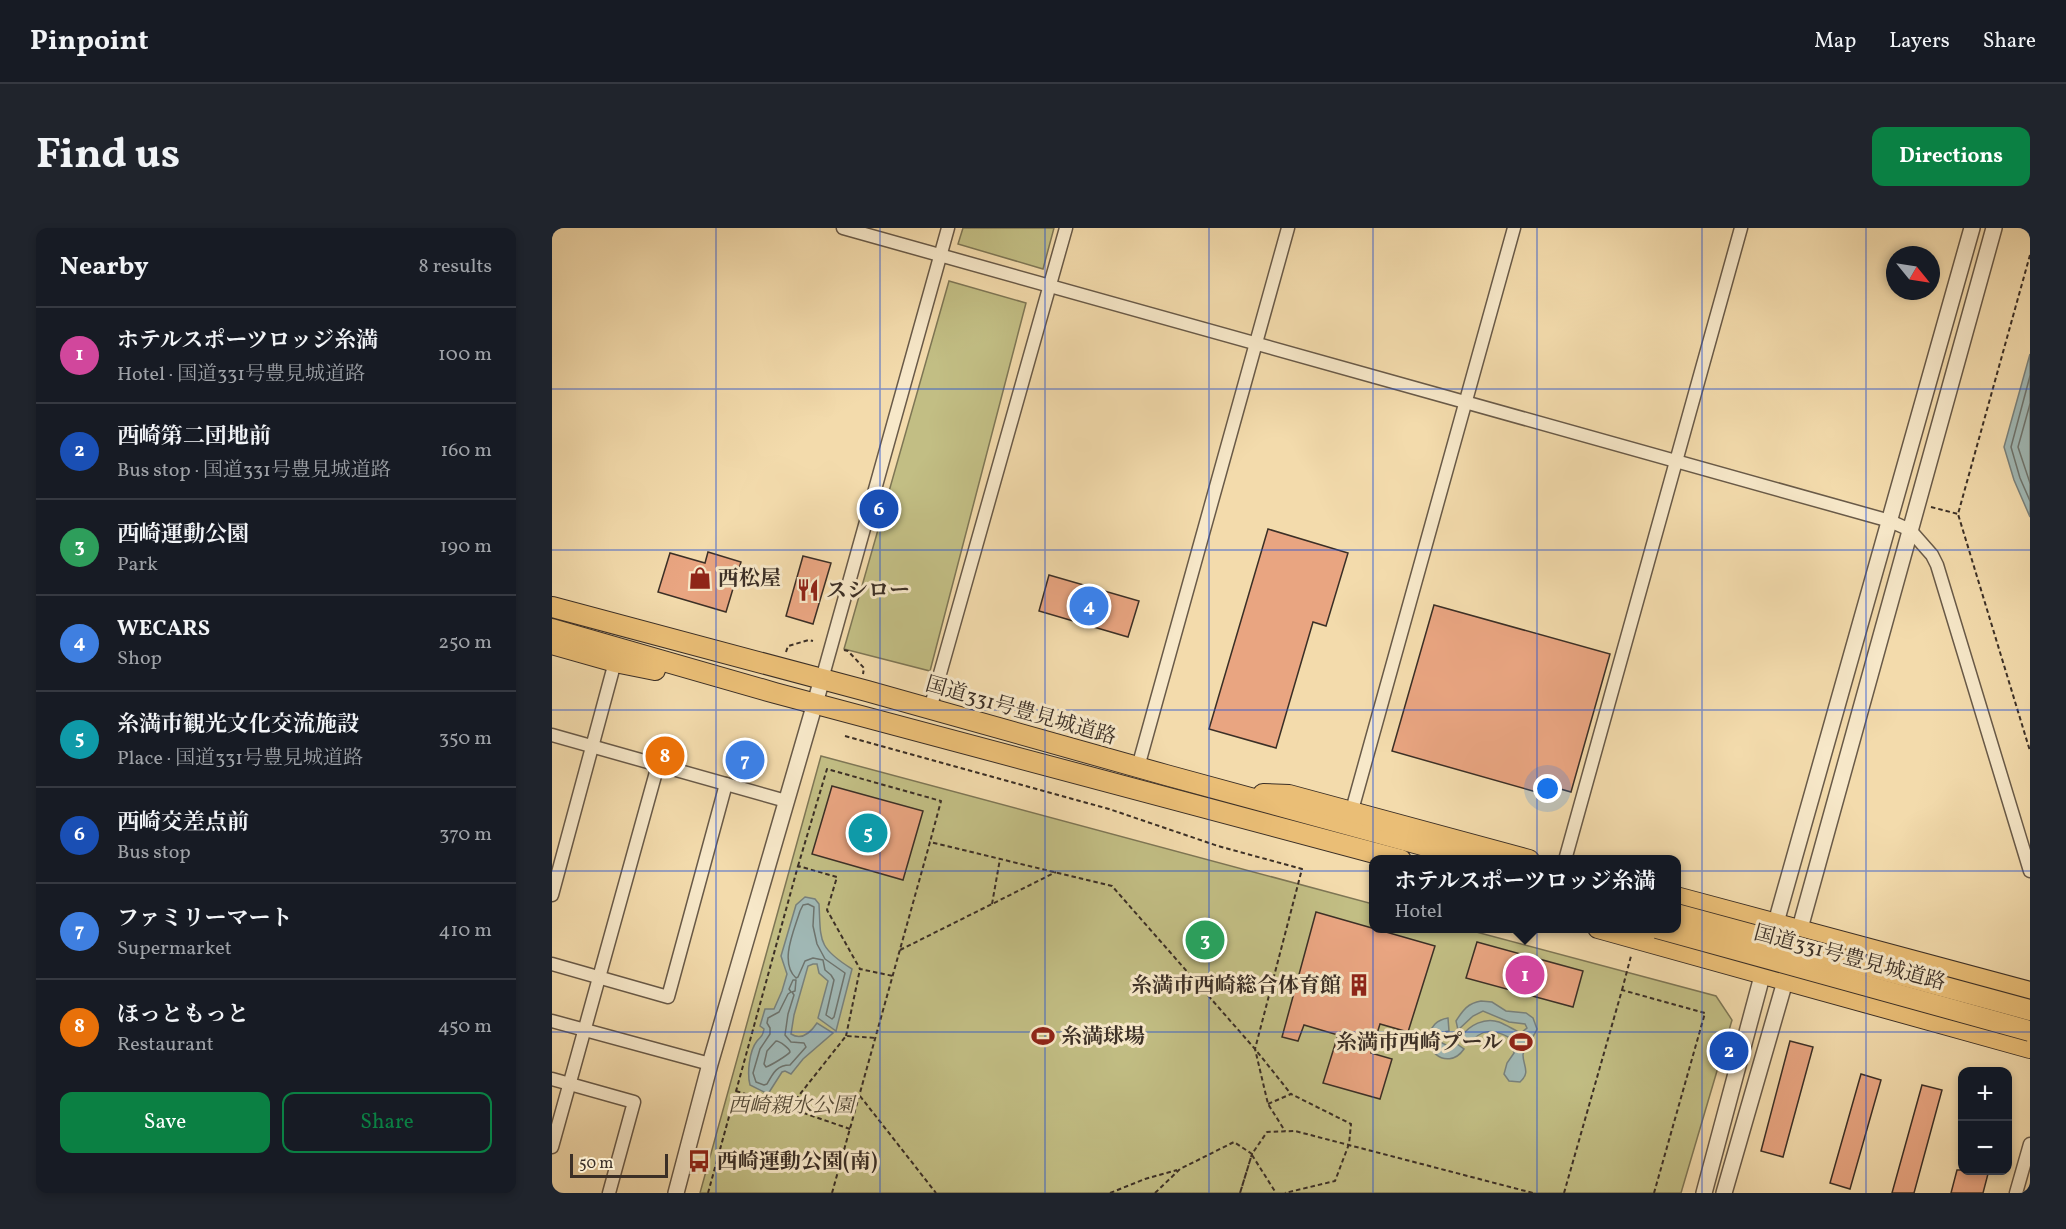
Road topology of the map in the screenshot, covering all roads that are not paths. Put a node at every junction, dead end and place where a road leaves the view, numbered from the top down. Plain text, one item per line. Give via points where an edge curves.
1 (843, 228) edge
2 (948, 228) edge
3 (1066, 228) edge
4 (1288, 228) edge
5 (1514, 228) edge
6 (1741, 228) edge
7 (1972, 228) edge
8 (1994, 228) edge
9 (940, 255) junction
10 (1050, 286) junction
11 (1257, 344) junction
12 (1467, 403) junction
13 (1676, 461) junction
14 (1890, 521) junction
15 (1910, 530) junction
16 (552, 595) edge
17 (552, 607) edge
18 (552, 629) edge
19 (642, 632) junction
20 (552, 644) edge
21 (622, 656) junction
22 (822, 679) junction
23 (815, 703) junction
24 (930, 709) junction
25 (552, 735) edge
26 (592, 747) junction
27 (658, 765) junction
28 (1138, 767) junction
29 (726, 784) junction
30 (1236, 794) junction
31 (786, 801) junction
32 (1215, 810) junction
33 (1352, 810) junction
34 (1382, 855) edge
35 (1459, 855) edge
36 (1510, 855) edge
37 (1566, 855) edge
38 (1369, 865) edge
39 (2030, 871) edge
40 (552, 895) edge
41 (1681, 898) edge
42 (1681, 915) edge
43 (1776, 924) junction
44 (1800, 929) junction
45 (1616, 933) edge
46 (1675, 933) edge
47 (552, 964) edge
48 (1763, 974) junction
49 (599, 977) junction
50 (1786, 980) junction
51 (2027, 990) edge
52 (2030, 1010) edge
53 (552, 1021) edge
54 (585, 1030) junction
55 (2030, 1031) edge
56 (2030, 1048) edge
57 (710, 1065) junction
58 (552, 1079) edge
59 (569, 1084) junction
60 (2030, 1144) edge
61 (552, 1147) edge
62 (609, 1193) edge
63 (676, 1193) edge
64 (1704, 1193) edge
65 (1724, 1193) edge
66 (2016, 1193) edge

1 - 9 street
2 - 9 street
3 - 10 street
4 - 11 street
5 - 12 street
6 - 13 street
7 - 14 street
8 - 15 street
9 - 10 street
9 - 22 street
10 - 11 street
10 - 24 street
11 - 12 street
11 - 28 street
12 - 13 street
12 - 33 street
13 - 14 street
13 - 37 street
14 - 15 street
14 - 43 street
15 - 39 street via 1937,565
15 - 44 street
16 - 19 highway via 632,624
17 - 19 highway, 国道331号豊見城道路
18 - 21 highway
19 - 22 highway, 国道331号豊見城道路
20 - 21 highway
21 - 23 highway, 国道331号豊見城道路 via 657,670 702,673
21 - 26 street
22 - 23 street
22 - 24 highway, 国道331号豊見城道路
23 - 31 street
23 - 32 highway, 国道331号豊見城道路
24 - 28 highway, 国道331号豊見城道路
25 - 26 street
26 - 27 street
26 - 40 street
27 - 29 street
27 - 49 street
28 - 30 highway, 国道331号豊見城道路
29 - 31 street
29 - 49 street via 668,997
30 - 33 highway via 1289,795
30 - 35 highway, 国道331号豊見城道路
31 - 57 street
32 - 34 highway, 国道331号豊見城道路
32 - 38 highway via 1246,831
33 - 36 highway
41 - 43 highway
42 - 52 highway, 国道331号豊見城道路, bridge
43 - 44 highway
43 - 48 street
44 - 50 street
44 - 51 highway
45 - 48 highway
46 - 55 highway, 国道331号豊見城道路, bridge
47 - 49 street
48 - 50 highway
48 - 64 street
49 - 54 street
50 - 56 highway
50 - 65 street
53 - 54 street
54 - 57 street
54 - 59 street
57 - 63 street
58 - 59 street
59 - 61 street
59 - 62 street via 634,1102
60 - 66 street

